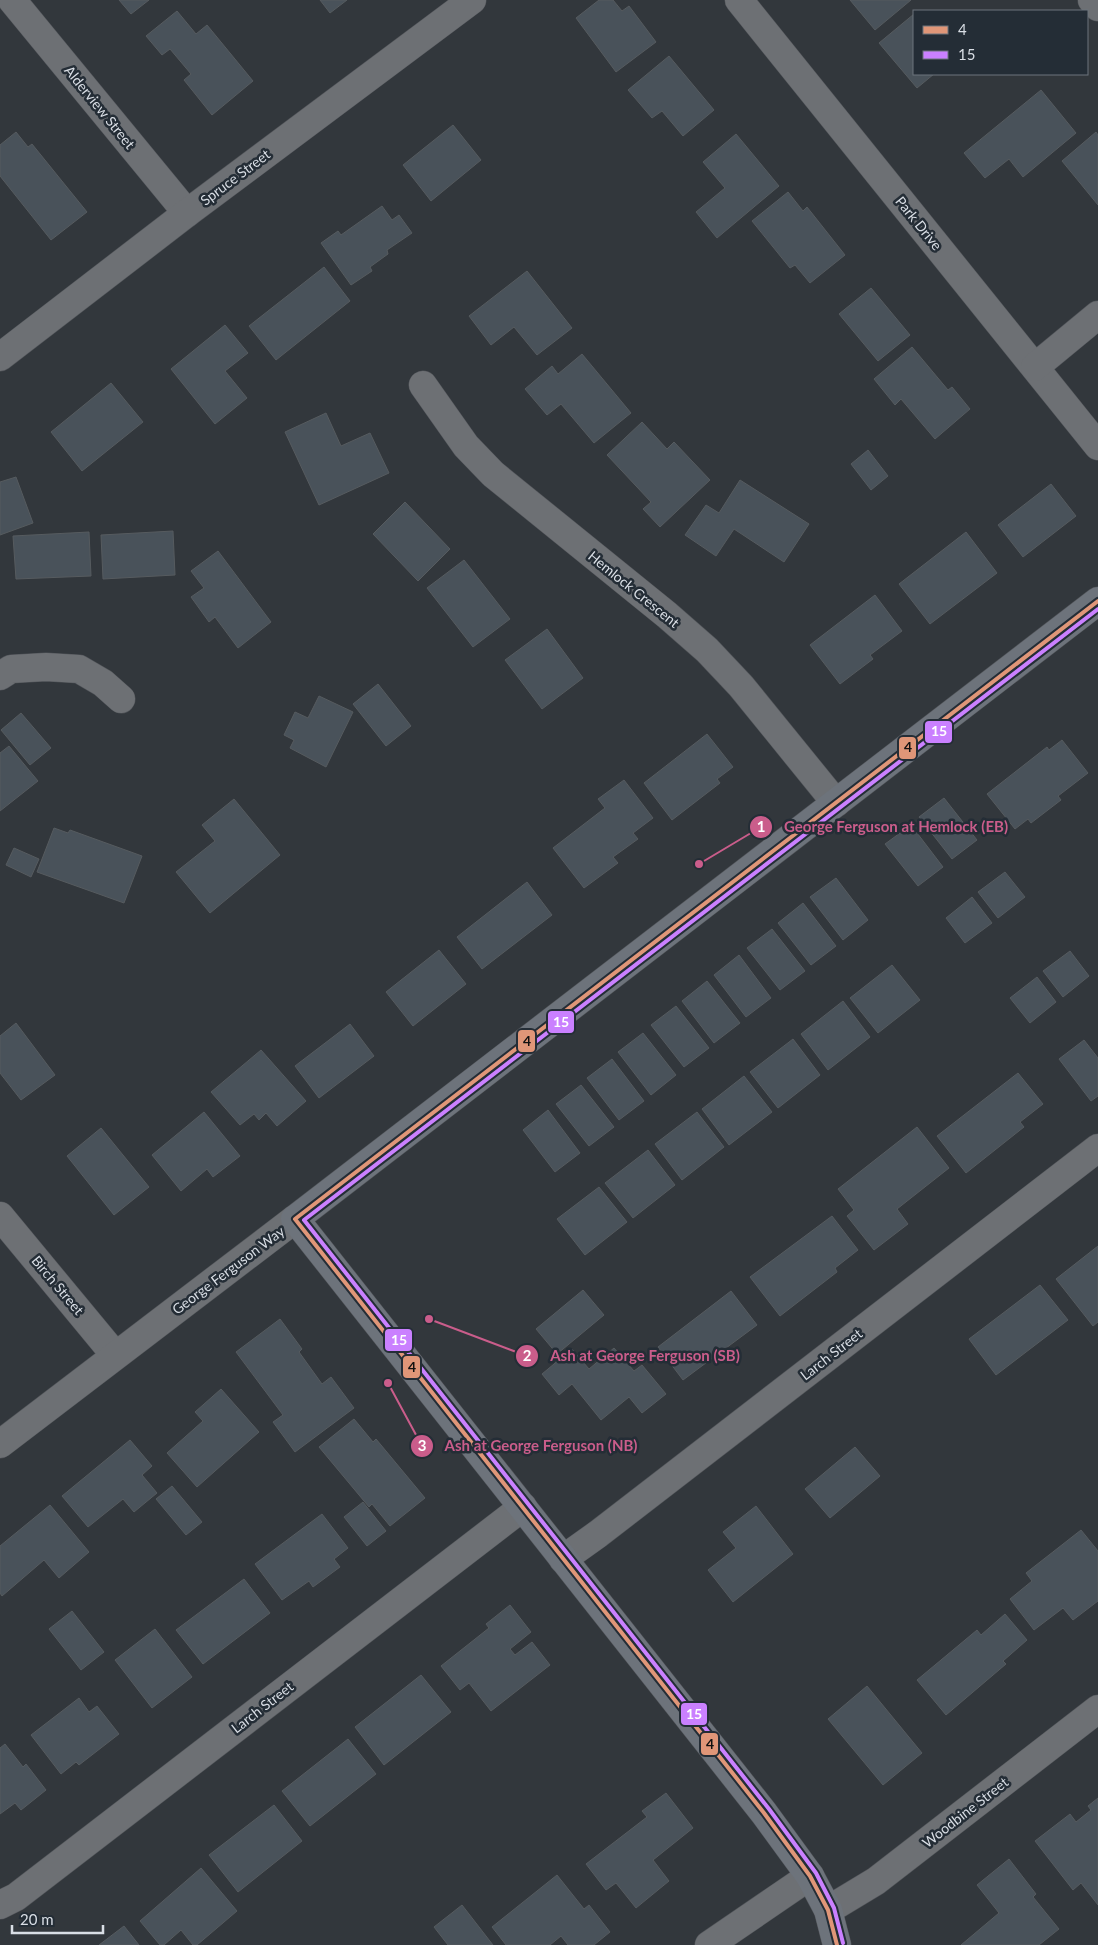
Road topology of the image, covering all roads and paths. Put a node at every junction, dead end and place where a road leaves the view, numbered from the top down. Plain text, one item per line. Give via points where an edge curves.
1 (12, 0) edge
2 (472, 0) edge
3 (739, 0) edge
4 (1092, 0) edge
5 (1098, 7) edge
6 (187, 213) junction
7 (1098, 315) edge
8 (0, 357) edge
9 (1035, 367) junction
10 (423, 384) dead end
11 (1098, 446) edge
12 (1098, 601) edge
13 (0, 676) edge
14 (120, 699) dead end
15 (836, 804) junction
16 (1098, 1148) edge
17 (0, 1216) edge
18 (295, 1219) junction
19 (115, 1355) junction
20 (0, 1444) edge
21 (523, 1507) junction
22 (563, 1558) junction
23 (1098, 1710) edge
24 (810, 1876) junction
25 (0, 1905) edge
26 (828, 1910) junction
27 (709, 1945) edge
28 (837, 1945) edge

1 - 6 street, Alderview Street
2 - 6 street, Spruce Street
3 - 9 street, Park Drive
4 - 5 street
6 - 8 street, Spruce Street
7 - 9 street
9 - 11 street, Park Drive
10 - 15 street, Hemlock Crescent via 466,446 493,474 707,650 741,686
12 - 15 main road, George Ferguson Way
13 - 14 street via 11,669 79,669 103,683
15 - 18 main road, George Ferguson Way
16 - 22 street, Larch Street
17 - 19 street, Birch Street
18 - 19 street, George Ferguson Way
18 - 21 main road
19 - 20 street, George Ferguson Way
21 - 22 main road
21 - 25 street, Larch Street via 16,1897
22 - 24 main road
23 - 26 street, Woodbine Street via 876,1881
24 - 26 main road
24 - 27 street
26 - 28 main road

